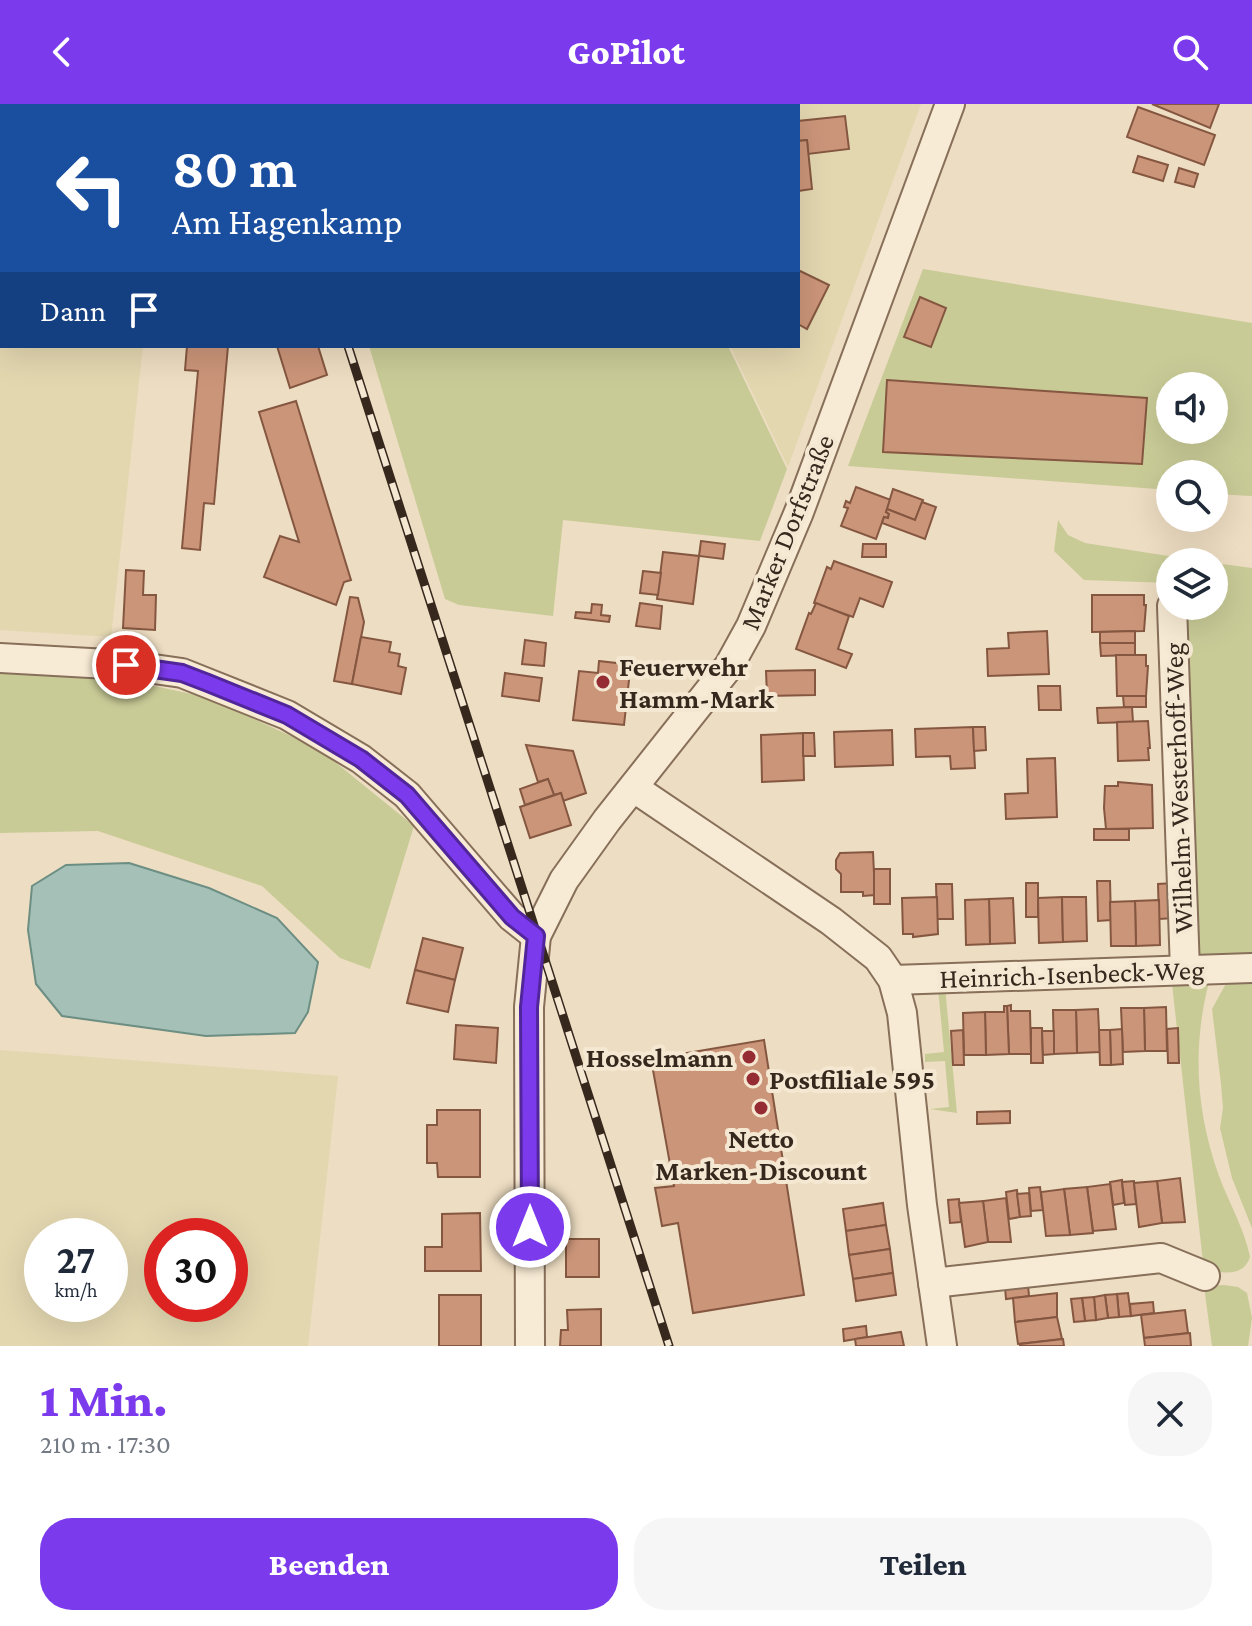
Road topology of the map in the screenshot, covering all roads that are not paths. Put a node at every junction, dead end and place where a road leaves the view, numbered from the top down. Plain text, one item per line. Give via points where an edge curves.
1 (950, 104) edge
2 (1172, 620) edge
3 (0, 658) edge
4 (634, 788) junction
5 (536, 936) junction
6 (1252, 968) edge
7 (1185, 970) junction
8 (893, 980) junction
9 (1205, 1276) dead end
10 (933, 1283) junction
11 (530, 1346) edge
12 (942, 1346) edge

1 - 4 street, Marker Dorfstraße via 799,512 751,626 729,666
2 - 7 street, Wilhelm-Westerhoff-Weg
3 - 5 street via 182,673 287,715 361,759 407,795 512,917
4 - 5 street, Marker Dorfstraße via 564,880
4 - 8 street via 831,921 878,958
5 - 11 street, Marker Dorfstraße via 529,1007
6 - 7 street, Heinrich-Isenbeck-Weg
7 - 8 street, Heinrich-Isenbeck-Weg
8 - 10 street via 902,1013
9 - 10 street via 1161,1258
10 - 12 street

